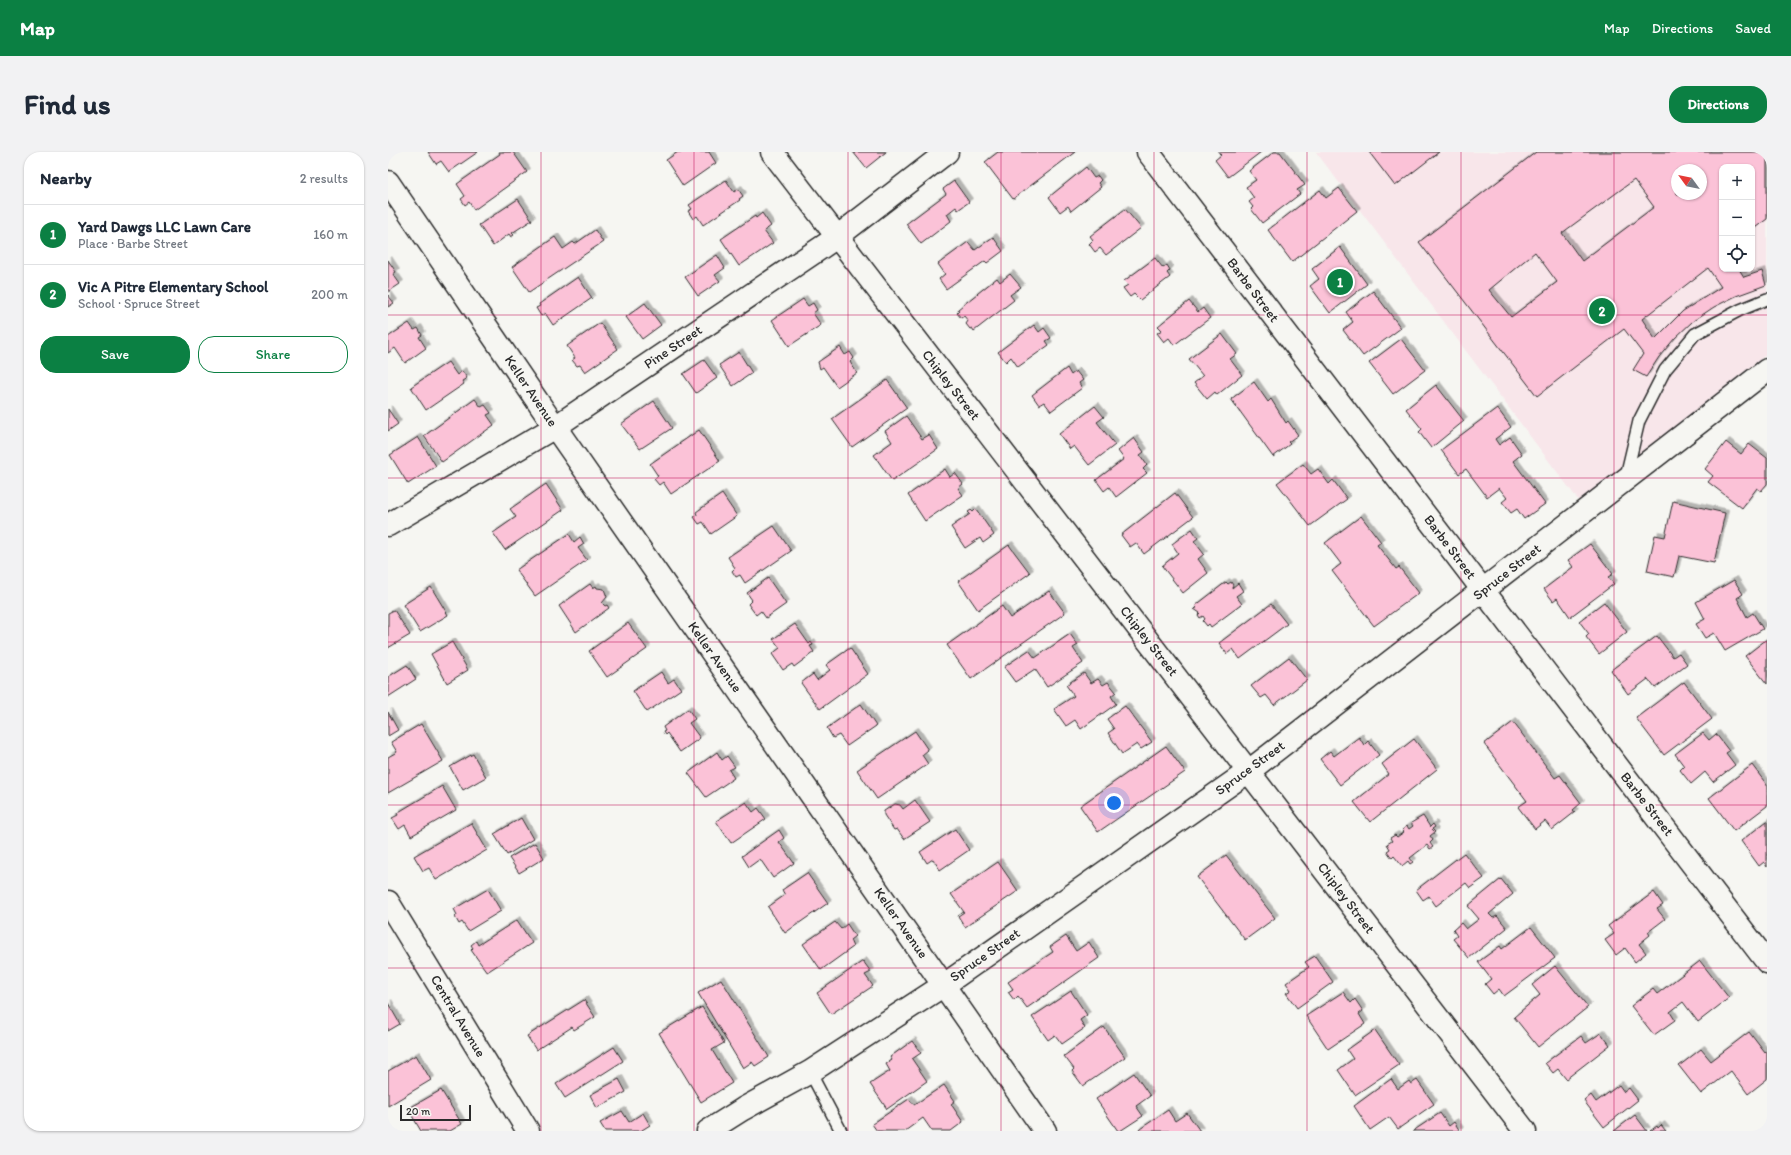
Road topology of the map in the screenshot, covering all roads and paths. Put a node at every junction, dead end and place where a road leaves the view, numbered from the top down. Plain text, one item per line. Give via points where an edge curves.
1 (772, 152) edge
2 (947, 152) edge
3 (1148, 152) edge
4 (388, 182) edge
5 (837, 237) junction
6 (1767, 299) edge
7 (1767, 370) edge
8 (555, 427) junction
9 (1625, 480) junction
10 (388, 525) edge
11 (1483, 591) junction
12 (1249, 771) junction
13 (388, 902) edge
14 (1767, 962) edge
15 (944, 985) junction
16 (810, 1072) junction
17 (528, 1131) edge
18 (708, 1131) edge
19 (841, 1131) edge
20 (1045, 1131) edge
21 (1525, 1131) edge

1 - 5 street, Chipley Street
2 - 5 street, Pine Street
3 - 11 street, Barbe Street
4 - 8 street, Keller Avenue
5 - 8 street, Pine Street
5 - 12 street, Chipley Street
6 - 9 lane via 1695,334 1665,370 1639,421
7 - 9 street, Spruce Street
8 - 10 street, Pine Street
8 - 15 street, Keller Avenue
9 - 11 street, Spruce Street
11 - 12 street, Spruce Street
11 - 14 street, Barbe Street
12 - 15 street, Spruce Street
12 - 21 street, Chipley Street
13 - 17 street, Central Avenue
15 - 16 street, Spruce Street
15 - 20 street, Keller Avenue
16 - 18 street, Spruce Street
16 - 19 lane

